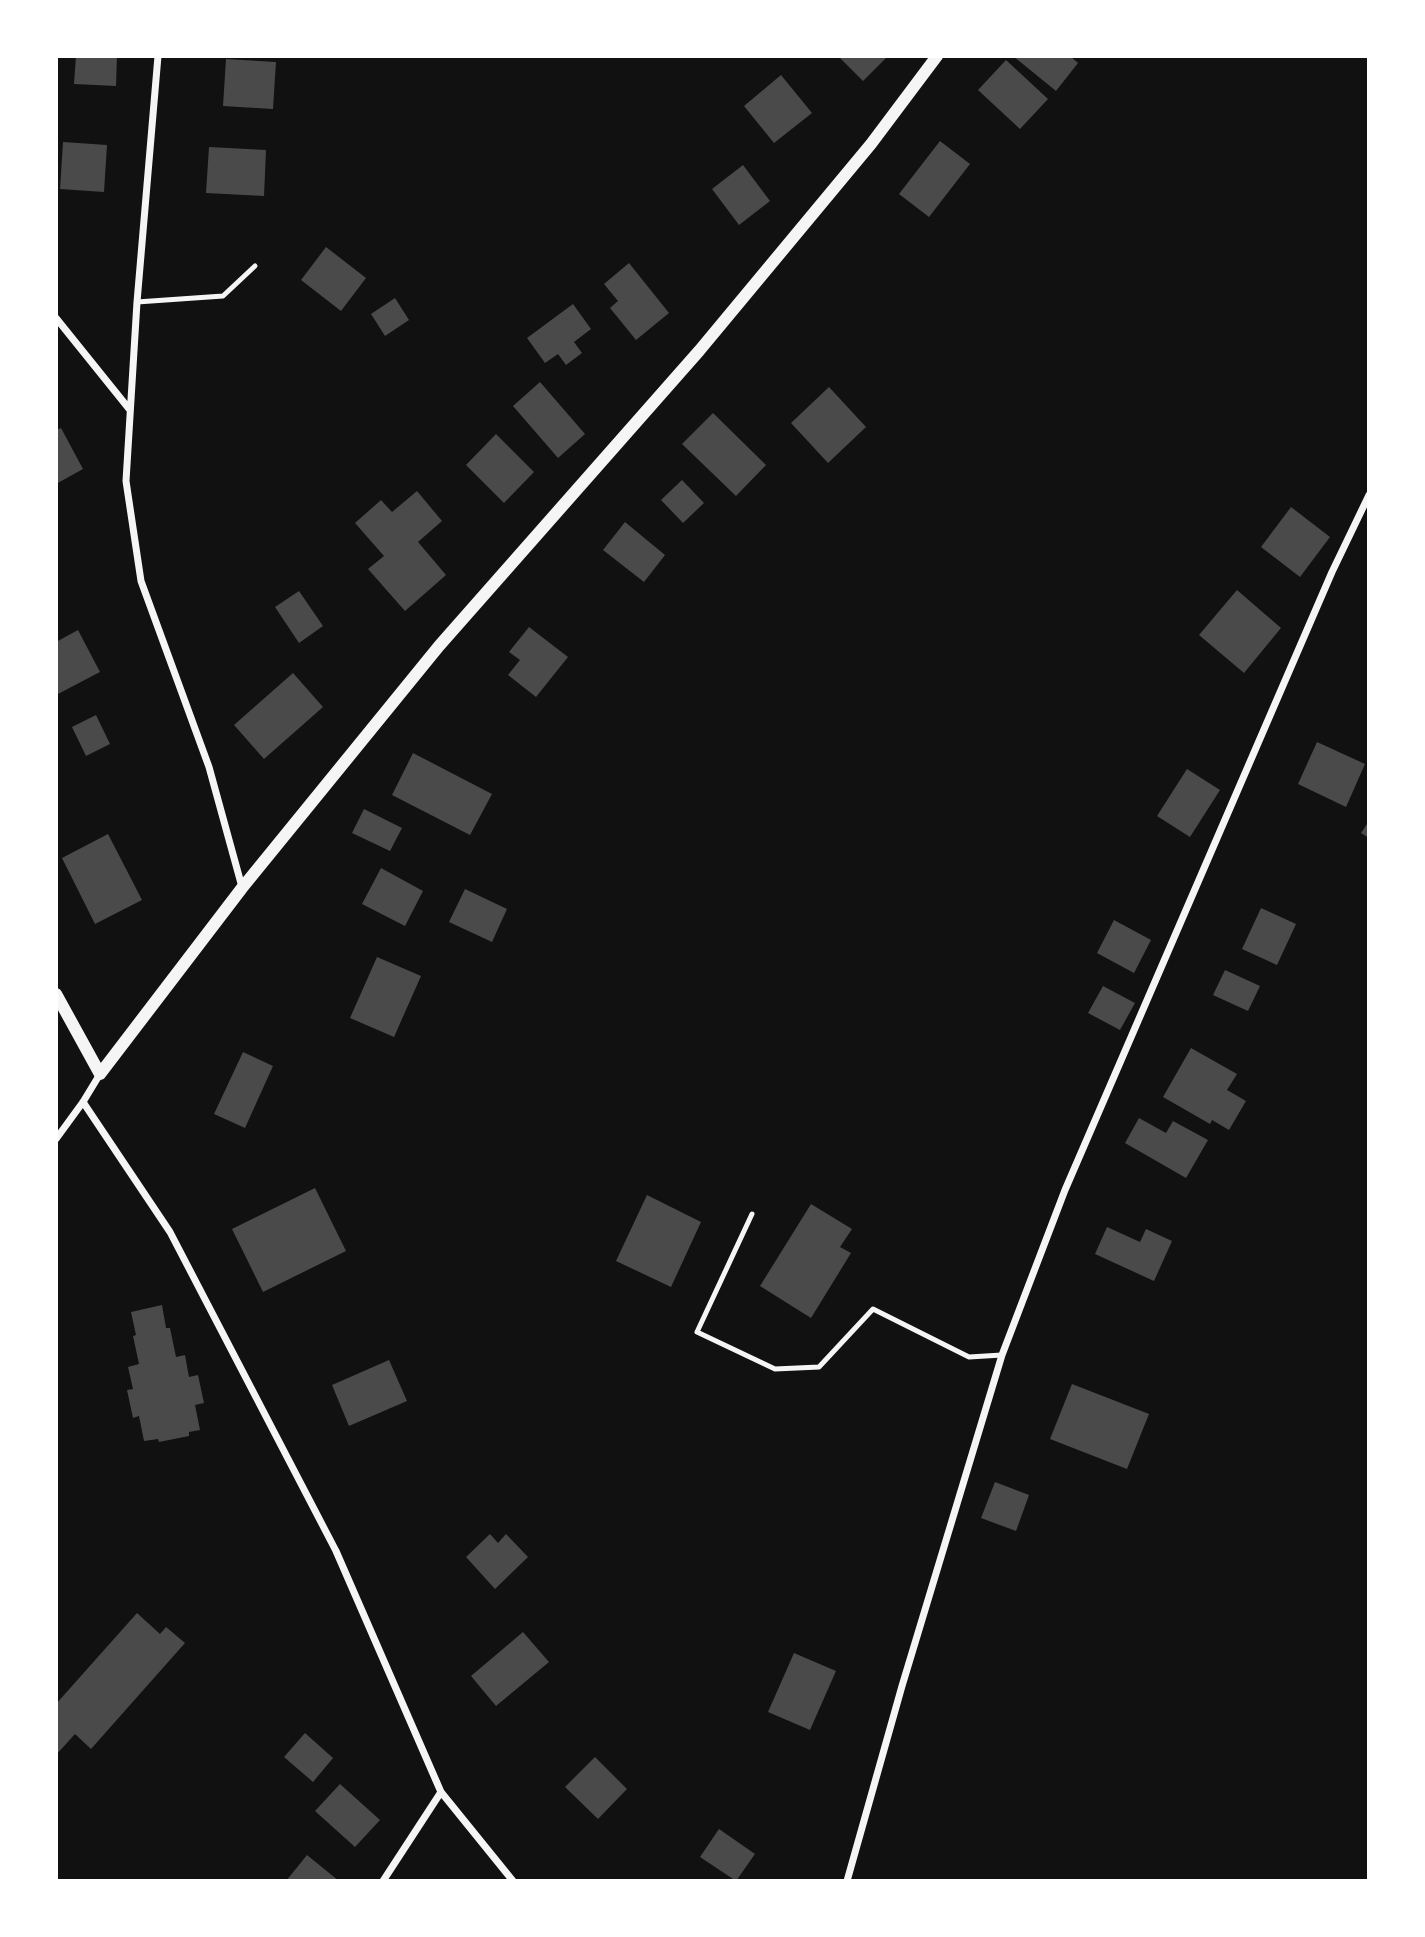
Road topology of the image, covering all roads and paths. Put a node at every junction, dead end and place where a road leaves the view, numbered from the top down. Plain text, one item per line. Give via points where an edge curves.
1 (158, 56) edge
2 (937, 56) edge
3 (255, 266) dead end
4 (137, 302) junction
5 (56, 318) edge
6 (130, 411) junction
7 (1369, 495) edge
8 (242, 888) junction
9 (56, 994) edge
10 (100, 1074) junction
11 (83, 1102) junction
12 (56, 1139) edge
13 (752, 1214) dead end
14 (1002, 1355) junction
15 (441, 1792) junction
16 (383, 1881) edge
17 (513, 1881) edge
18 (847, 1881) edge

1 - 4 street
2 - 8 street via 871,144 699,351 439,646
3 - 4 lane via 223,296
4 - 6 street
5 - 6 street
6 - 8 street via 126,481 141,581 209,768
7 - 14 street via 1065,1190
8 - 10 street
9 - 10 street
10 - 11 street
11 - 12 street
11 - 15 street via 170,1232 336,1551
13 - 14 lane via 696,1332 775,1369 819,1367 873,1309 969,1357
14 - 18 street
15 - 16 street
15 - 17 street

